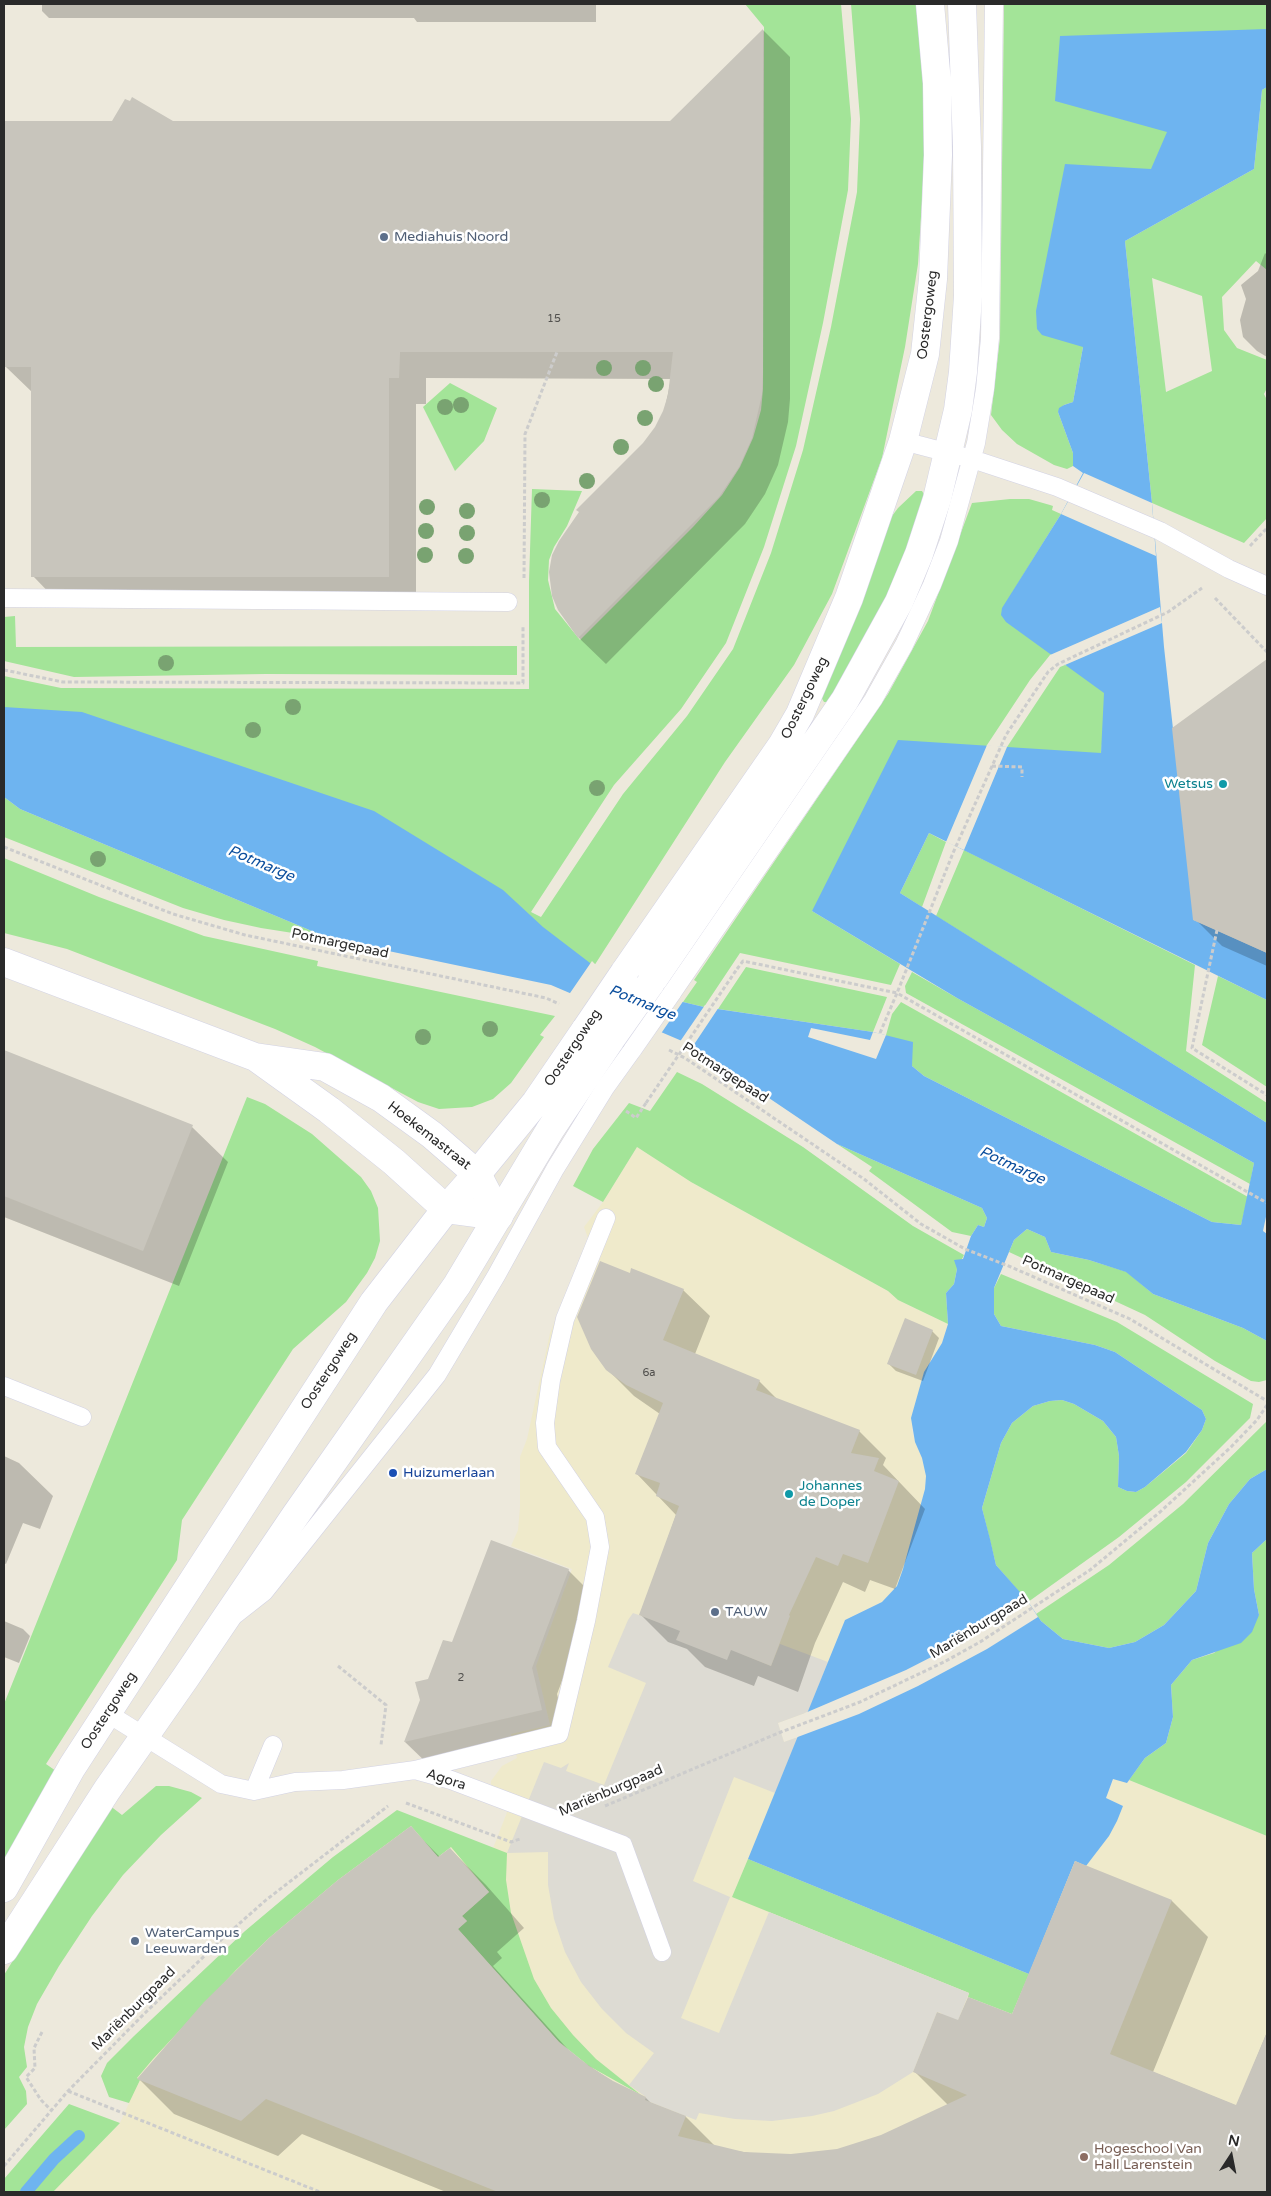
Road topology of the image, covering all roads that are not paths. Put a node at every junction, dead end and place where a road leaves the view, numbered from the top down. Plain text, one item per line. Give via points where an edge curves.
1 (930, 4) edge
2 (962, 4) edge
3 (994, 4) edge
4 (903, 441) junction
5 (960, 456) junction
6 (1267, 586) edge
7 (4, 598) edge
8 (508, 602) dead end
9 (4, 962) edge
10 (622, 1044) junction
11 (254, 1057) junction
12 (477, 1174) junction
13 (446, 1208) junction
14 (499, 1216) junction
15 (606, 1218) dead end
16 (4, 1386) edge
17 (82, 1417) dead end
18 (218, 1628) junction
19 (107, 1713) junction
20 (144, 1736) junction
21 (273, 1745) dead end
22 (415, 1770) junction
23 (254, 1791) junction
24 (4, 1888) edge
25 (4, 1950) edge
26 (662, 1952) dead end

1 - 4 main road, Oostergoweg via 937,84 938,155 933,279 925,354
2 - 5 main road, Oostergoweg via 968,296
3 - 5 lane, Oostergoweg via 990,338 985,389
4 - 5 lane
4 - 12 main road, Oostergoweg, bridge via 849,598 800,714 782,745 536,1102
5 - 6 lane via 1057,487 1160,531
5 - 10 main road, Oostergoweg, bridge via 938,499 899,602 874,650 661,988
7 - 8 lane
9 - 11 main road, Hoekemastraat
10 - 14 main road, Oostergoweg via 550,1130
10 - 18 lane, Oostergoweg via 605,1088 437,1375 264,1592
11 - 12 main road, Hoekemastraat via 325,1067 381,1098 432,1135
11 - 13 main road, Hoekemastraat via 329,1110
12 - 13 main road, Oostergoweg
12 - 14 main road, Hoekemastraat
13 - 14 main road
13 - 19 main road, Oostergoweg via 374,1302
14 - 18 main road, Oostergoweg via 424,1334
15 - 22 lane via 565,1319 545,1423 547,1447 595,1517 600,1547 559,1734
16 - 17 lane
18 - 20 main road, Oostergoweg
19 - 20 lane, Agora
19 - 24 main road, Oostergoweg via 72,1767
20 - 23 lane, Agora via 221,1784
20 - 25 main road, Oostergoweg
21 - 23 lane
22 - 23 lane, Agora via 342,1780 295,1782
22 - 26 lane, Agora via 451,1780 623,1845

